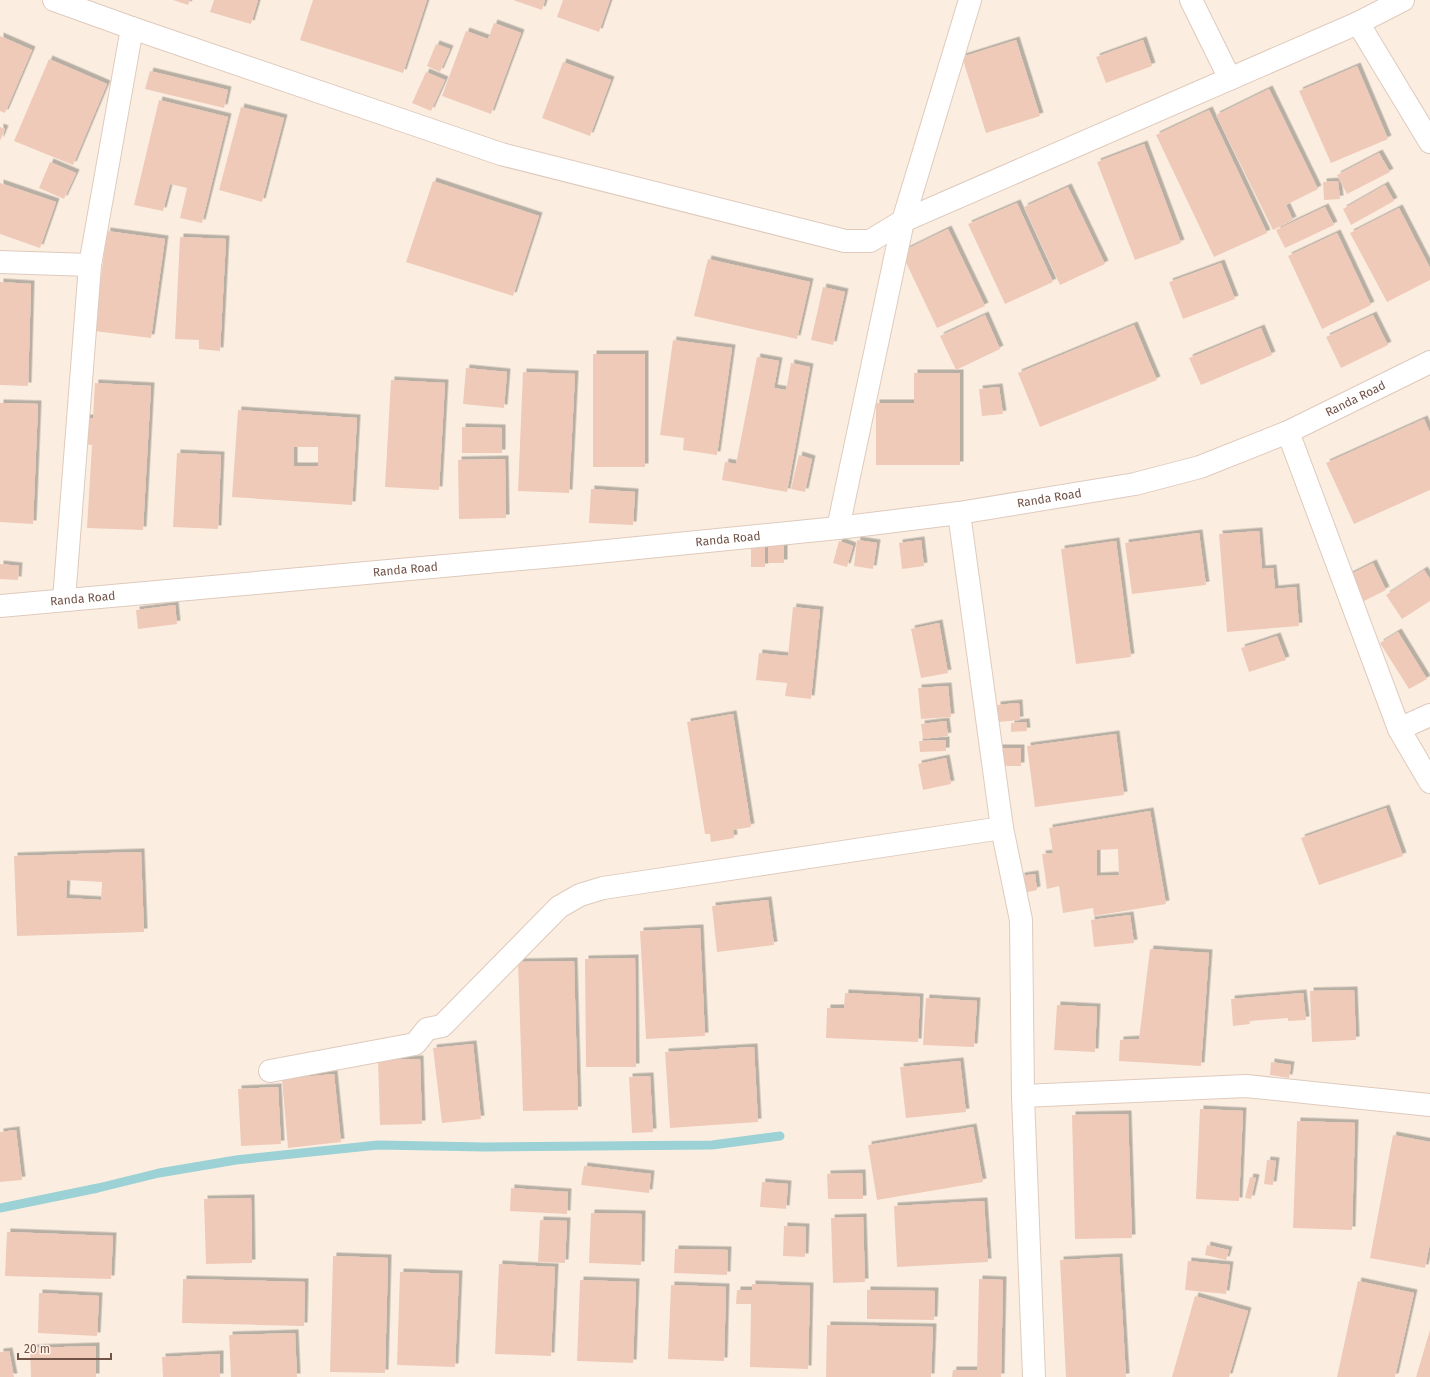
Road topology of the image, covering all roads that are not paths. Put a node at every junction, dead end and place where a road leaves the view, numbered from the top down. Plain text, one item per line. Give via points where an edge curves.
1 (54, 0) edge
2 (970, 0) edge
3 (1191, 0) edge
4 (1403, 0) edge
5 (1358, 23) junction
6 (132, 28) junction
7 (1230, 79) junction
8 (1430, 142) edge
9 (903, 221) junction
10 (0, 262) edge
11 (90, 265) junction
12 (1430, 362) edge
13 (1288, 432) junction
14 (959, 513) junction
15 (838, 528) junction
16 (64, 600) junction
17 (0, 606) edge
18 (1430, 715) edge
19 (1399, 729) junction
20 (1430, 782) edge
21 (1002, 828) junction
22 (270, 1071) dead end
23 (1023, 1096) junction
24 (1430, 1105) edge
25 (1034, 1377) edge

1 - 6 street
2 - 9 street
3 - 7 street
4 - 5 street
5 - 7 street
5 - 8 street
6 - 9 street via 501,154 830,237 870,241
6 - 11 street
7 - 9 street
9 - 15 street
10 - 11 street
11 - 16 street
12 - 13 street, Randa Road
13 - 14 street, Randa Road via 1200,467 1135,484
13 - 19 street
14 - 15 street, Randa Road
14 - 21 street
15 - 16 street, Randa Road
16 - 17 street, Randa Road
18 - 19 street
19 - 20 street
21 - 22 street via 603,888 580,895 559,907 442,1026 427,1029 415,1044
21 - 23 street via 1021,920
23 - 24 street via 1246,1086
23 - 25 street

